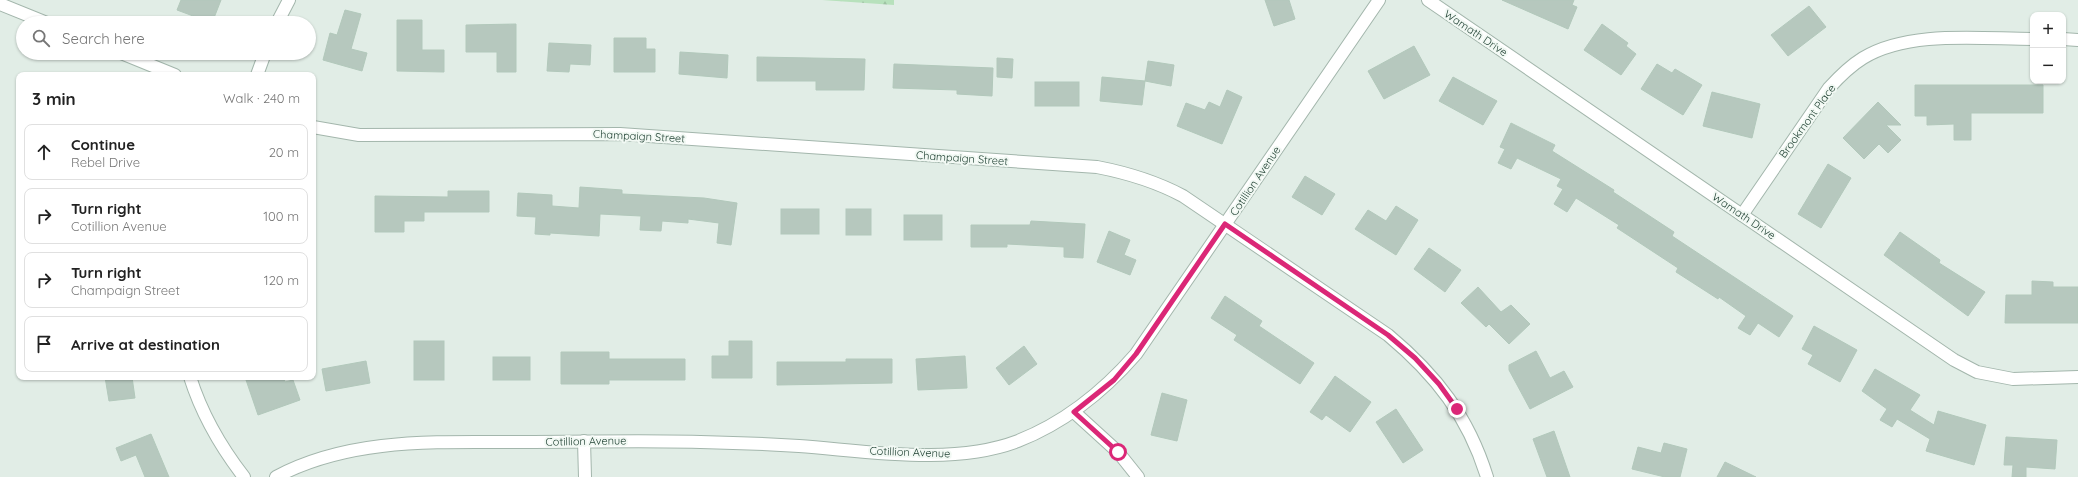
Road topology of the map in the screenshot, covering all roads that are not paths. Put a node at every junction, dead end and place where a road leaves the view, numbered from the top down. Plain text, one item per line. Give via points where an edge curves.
1 (289, 0) edge
2 (1379, 0) edge
3 (1428, 0) edge
4 (0, 4) edge
5 (30, 16) edge
6 (281, 16) edge
7 (2030, 39) edge
8 (2066, 39) edge
9 (2078, 40) edge
10 (138, 60) edge
11 (263, 60) edge
12 (168, 72) edge
13 (258, 72) edge
14 (316, 128) edge
15 (1742, 214) junction
16 (1225, 224) junction
17 (2078, 377) edge
18 (191, 380) edge
19 (1074, 412) junction
20 (584, 441) junction
21 (244, 477) edge
22 (276, 477) edge
23 (584, 477) edge
24 (1138, 477) edge
25 (1487, 477) edge

1 - 6 street
2 - 16 street, Cotillion Avenue
3 - 15 street, Wamath Drive
4 - 5 street
7 - 15 street, Brookmont Place via 1928,39 1904,42 1863,58 1829,88
8 - 9 street
10 - 12 street
11 - 13 street
14 - 16 street, Champaign Street via 359,135 620,134 1097,167 1129,173 1169,188
15 - 17 street, Wamath Drive via 1954,360 1977,372 2012,379
16 - 19 street, Cotillion Avenue via 1136,354 1114,380
16 - 25 street, Champaign Street via 1388,335 1415,358 1457,409 1474,438
18 - 21 street via 210,426
19 - 20 street, Cotillion Avenue via 1049,427 1017,441 984,450 951,454 886,453 728,442
19 - 24 street via 1118,452
20 - 22 street, Cotillion Avenue via 398,444 364,448 304,464
20 - 23 street

